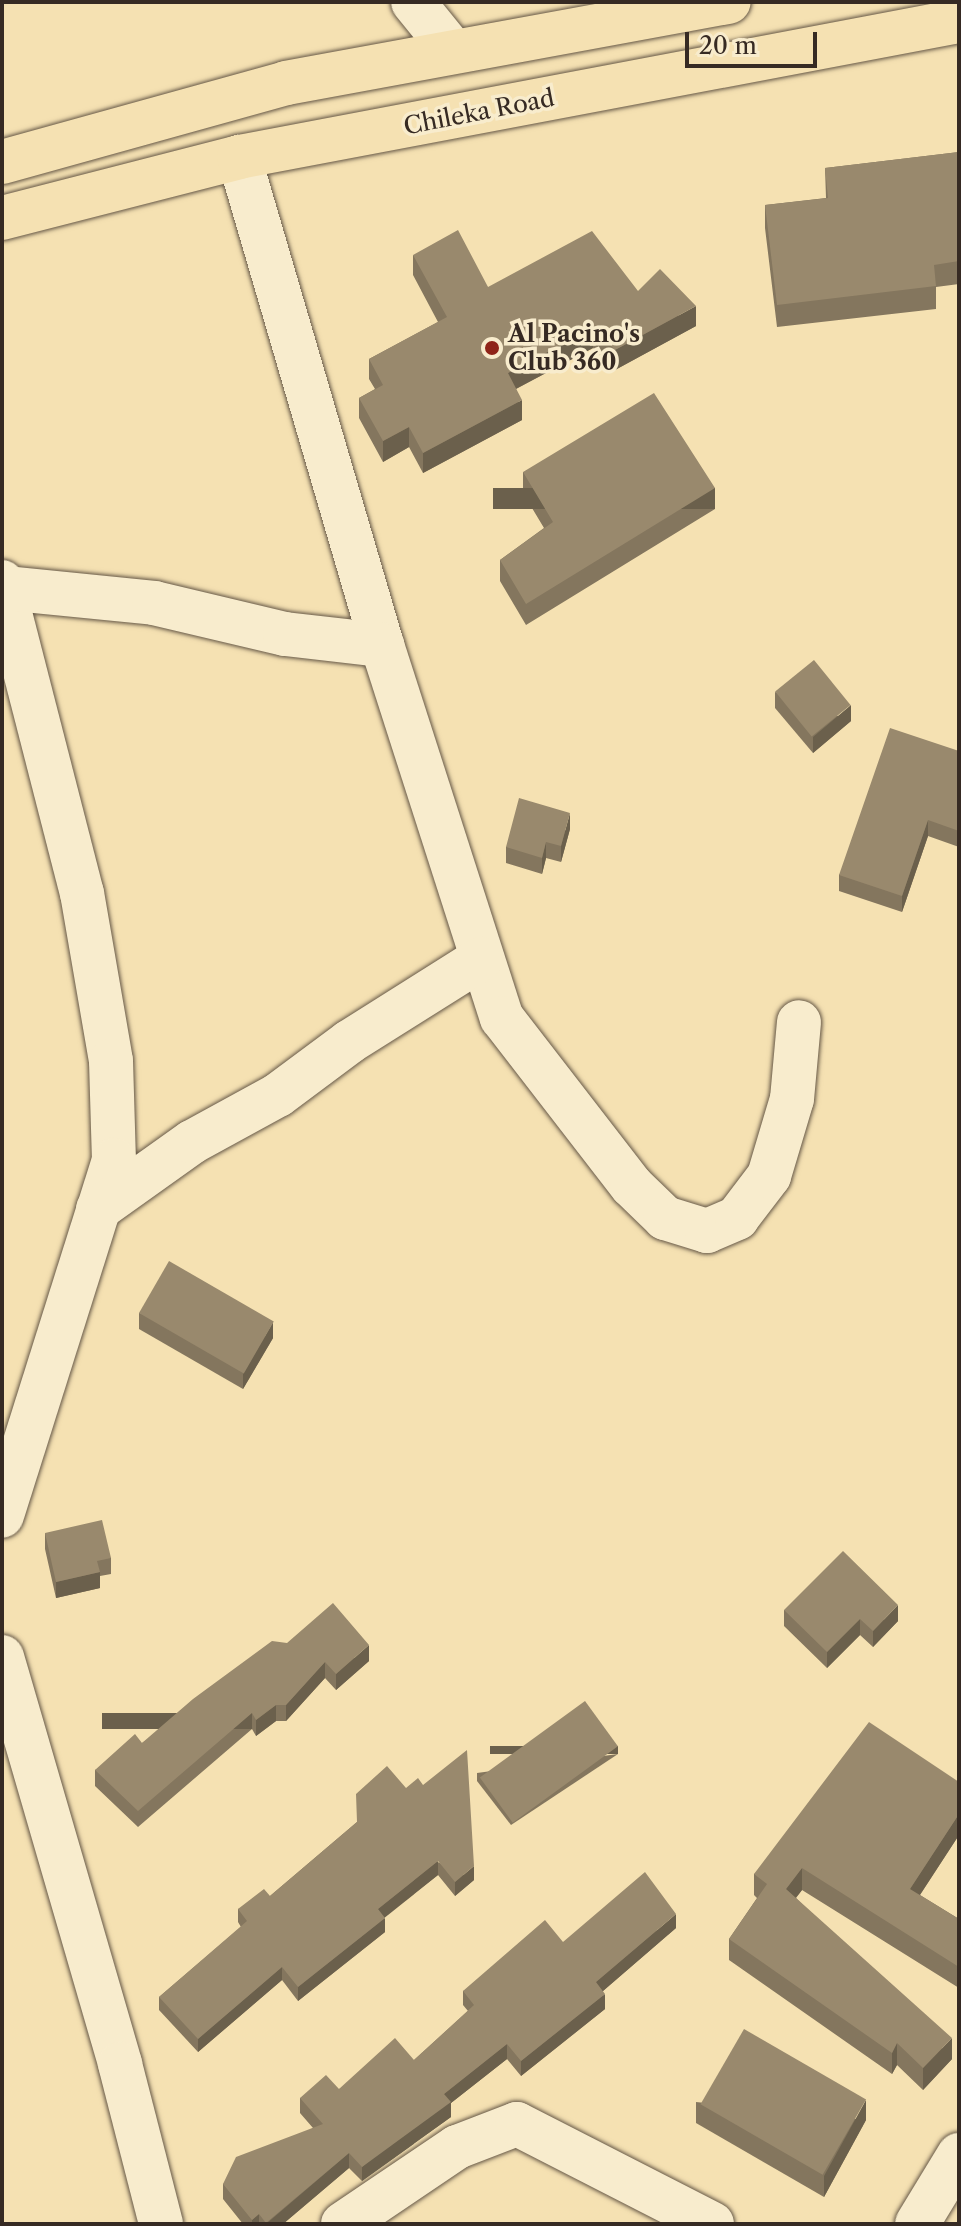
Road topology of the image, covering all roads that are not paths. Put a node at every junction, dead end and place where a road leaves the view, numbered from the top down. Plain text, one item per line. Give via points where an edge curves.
1 (413, 2) edge
2 (729, 2) edge
3 (959, 21) edge
4 (452, 50) junction
5 (239, 157) junction
6 (2, 162) edge
7 (2, 218) edge
8 (4, 585) edge
9 (382, 645) junction
10 (481, 959) junction
11 (799, 1022) dead end
12 (98, 1209) junction
13 (2, 1516) edge
14 (2, 1657) edge
15 (959, 2155) edge
16 (161, 2224) edge
17 (343, 2224) edge
18 (712, 2224) edge
19 (917, 2224) edge

1 - 4 street
2 - 4 highway
3 - 5 highway, Chileka Road
4 - 6 highway via 286,83
5 - 7 highway, Chileka Road
5 - 9 street
8 - 9 street via 154,603 285,634
8 - 12 street via 82,893 111,1061 114,1160
9 - 10 street
10 - 11 street via 502,1018 632,1186 665,1218 707,1231 737,1218 769,1176 792,1099
10 - 12 street via 349,1042 278,1095 192,1142
12 - 13 street
14 - 16 street
15 - 19 street
17 - 18 street via 457,2147 517,2124

